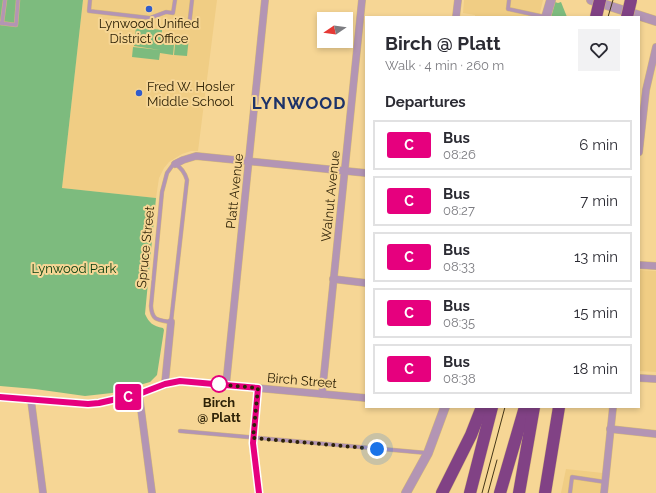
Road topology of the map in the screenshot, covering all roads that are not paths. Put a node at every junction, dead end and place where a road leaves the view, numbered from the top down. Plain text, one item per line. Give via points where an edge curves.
1 (5, 0) edge
2 (18, 0) edge
3 (90, 0) edge
4 (175, 0) edge
5 (192, 0) edge
6 (265, 0) edge
7 (362, 0) edge
8 (458, 0) edge
9 (509, 0) edge
10 (550, 0) edge
11 (591, 0) edge
12 (600, 0) edge
13 (631, 0) edge
14 (456, 16) edge
15 (541, 16) edge
16 (546, 16) edge
17 (596, 16) edge
18 (627, 16) edge
19 (656, 21) edge
20 (1, 23) edge
21 (189, 26) dead end
22 (656, 47) edge
23 (640, 143) edge
24 (249, 162) junction
25 (175, 164) junction
26 (344, 171) junction
27 (365, 173) edge
28 (640, 264) edge
29 (656, 266) edge
30 (333, 279) junction
31 (365, 283) edge
32 (171, 322) junction
33 (640, 378) edge
34 (656, 379) edge
35 (165, 384) junction
36 (226, 385) junction
37 (258, 388) junction
38 (139, 394) junction
39 (322, 394) junction
40 (0, 397) edge
41 (365, 398) edge
42 (31, 400) junction
43 (445, 408) edge
44 (482, 408) edge
45 (492, 408) edge
46 (525, 408) edge
47 (534, 408) edge
48 (559, 408) edge
49 (613, 408) edge
50 (610, 429) junction
51 (180, 431) dead end
52 (656, 434) edge
53 (253, 438) junction
54 (428, 454) junction
55 (605, 482) junction
56 (43, 493) edge
57 (152, 493) edge
58 (260, 493) edge
59 (406, 493) edge
60 (442, 493) edge
61 (470, 493) edge
62 (500, 493) edge
63 (519, 493) edge
64 (545, 493) edge
65 (570, 493) edge
66 (604, 493) edge

1 - 20 lane
2 - 20 lane via 16,25
3 - 4 lane via 89,11 150,18 166,12 173,13
5 - 21 lane
6 - 24 street, Platt Avenue
7 - 26 street, Walnut Avenue
8 - 14 street
9 - 15 lane via 508,9
10 - 16 street
11 - 19 street
12 - 17 highway, bridge
13 - 18 highway, bridge
22 - 23 street via 646,90
24 - 25 street via 196,156
24 - 26 street
24 - 36 street, Platt Avenue
25 - 32 lane via 186,175 187,180
25 - 32 lane, Spruce Street via 167,173 163,186 151,306 156,319
26 - 27 street
26 - 30 street, Walnut Avenue
28 - 29 street
30 - 31 street
30 - 39 street, Walnut Avenue
32 - 35 street
33 - 34 street
35 - 36 street, Birch Street via 180,381
35 - 38 street, Birch Street
36 - 37 street, Birch Street
37 - 39 street, Birch Street
37 - 53 street
38 - 42 street, Birch Street via 88,404
38 - 57 street
39 - 41 street, Birch Street
40 - 42 street, Birch Street
42 - 56 street
43 - 54 street
44 - 60 highway
45 - 61 highway
46 - 62 highway
47 - 63 highway
48 - 64 highway
49 - 50 street
50 - 52 street
50 - 55 street
51 - 53 lane
53 - 54 lane
53 - 58 street
54 - 59 street
55 - 65 lane via 572,477
55 - 66 street

